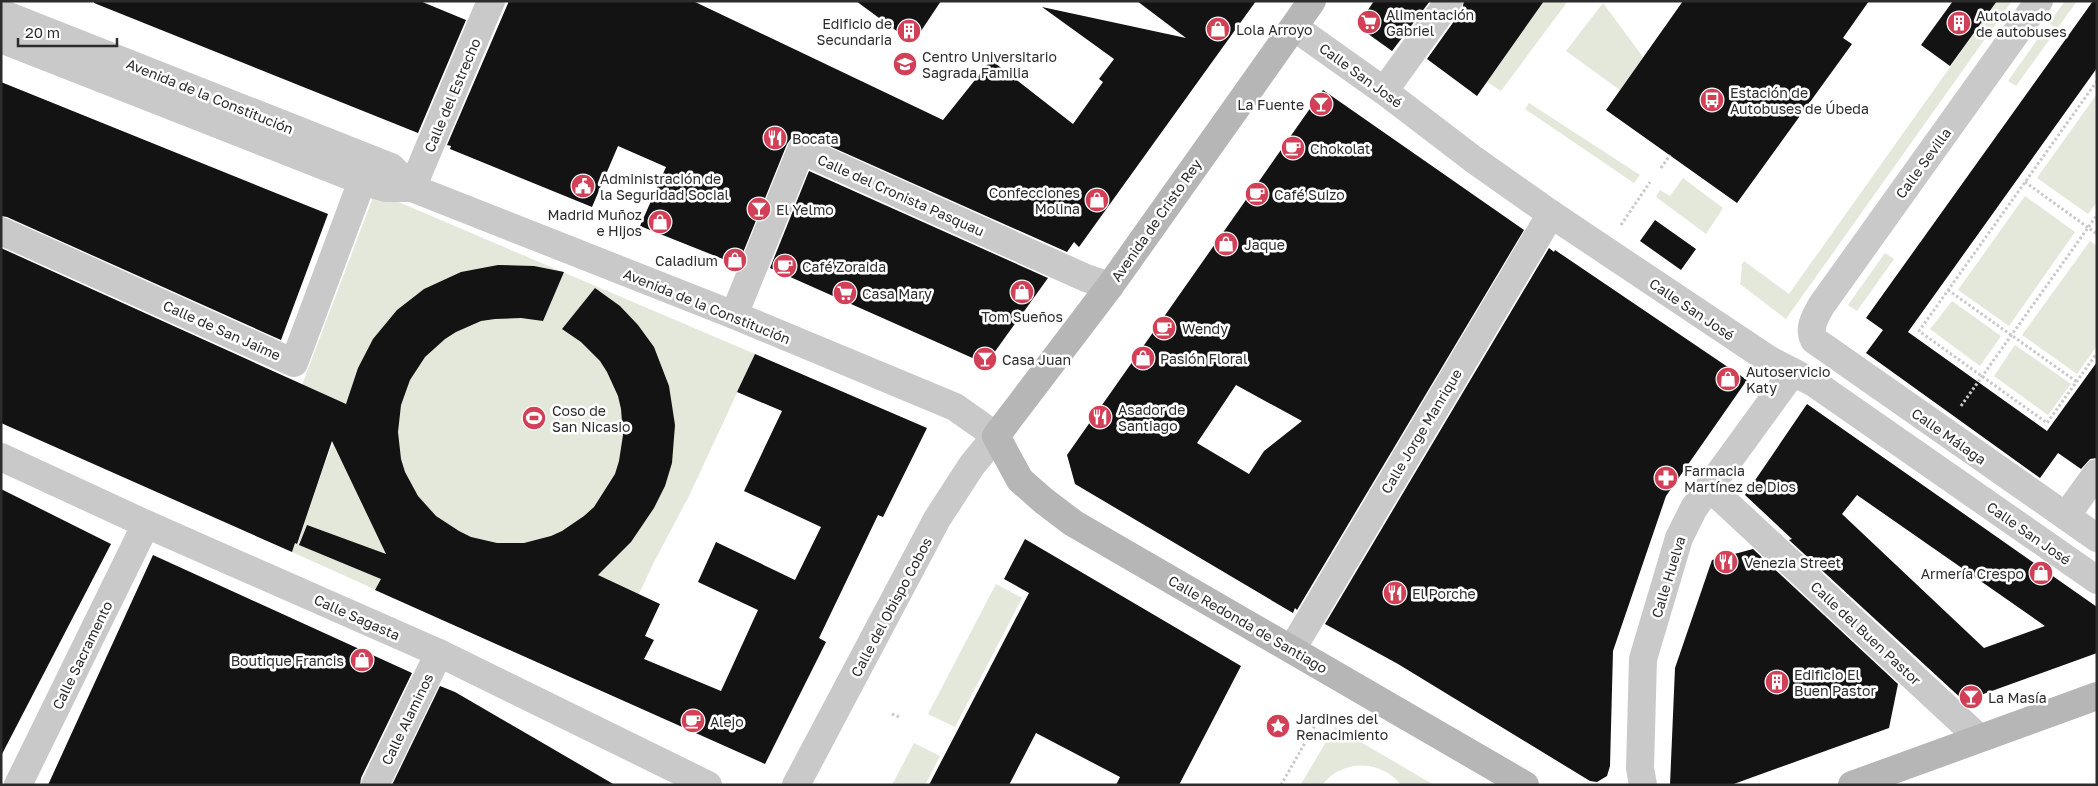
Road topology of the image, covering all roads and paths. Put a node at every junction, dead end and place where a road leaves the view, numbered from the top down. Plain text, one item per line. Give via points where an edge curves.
1 (491, 1) edge
2 (1312, 1) edge
3 (1450, 1) edge
4 (2039, 1) edge
5 (1, 13) edge
6 (1294, 27) junction
7 (1, 38) edge
8 (2097, 81) edge
9 (1384, 91) junction
10 (1670, 156) dead end
11 (1661, 168) dead end
12 (362, 182) junction
13 (1650, 182) dead end
14 (2025, 182) junction
15 (412, 188) junction
16 (1551, 214) junction
17 (2097, 215) edge
18 (2088, 228) junction
19 (1, 231) edge
20 (2097, 234) edge
21 (1605, 250) junction
22 (1110, 286) junction
23 (1948, 290) junction
24 (734, 315) junction
25 (1812, 328) joint
26 (2011, 335) junction
27 (2097, 353) edge
28 (1793, 372) junction
29 (1982, 376) junction
30 (2077, 382) junction
31 (1942, 431) junction
32 (996, 436) junction
33 (1, 457) edge
34 (2097, 472) edge
35 (1710, 487) junction
36 (2066, 516) junction
37 (146, 524) junction
38 (2097, 538) edge
39 (2097, 580) edge
40 (1292, 649) junction
41 (439, 653) junction
42 (2097, 696) edge
43 (1322, 713) dead end
44 (892, 714) dead end
45 (899, 717) dead end
46 (1979, 738) junction
47 (18, 785) edge
48 (375, 785) edge
49 (708, 785) edge
50 (796, 785) edge
51 (1281, 785) edge
52 (1525, 785) edge
53 (1644, 785) edge
54 (1852, 785) edge

1 - 15 street, Calle del Estrecho
2 - 6 street, Avenida de Cristo Rey
3 - 9 street
4 - 25 street, Calle Sevilla via 1821,306
5 - 15 street, Avenida de la Constitución via 391,167
6 - 9 street, Calle San José
6 - 22 street, Avenida de Cristo Rey
7 - 12 street, Avenida de la Constitución
8 - 14 path
9 - 16 street, Calle San José
10 - 11 path
12 - 15 street, Avenida de la Constitución via 386,188
12 - 19 street, Calle de San Jaime via 294,363
13 - 21 path
14 - 18 path
14 - 23 path
15 - 24 street, Avenida de la Constitución
16 - 21 street, Calle San José
16 - 40 street, Calle Jorge Manrique
17 - 18 path
18 - 20 path
18 - 26 path
21 - 28 street, Calle San José via 1768,359
22 - 24 street, Calle del Cronista Pasquau via 800,150
22 - 32 street, Avenida de Cristo Rey
23 - 26 path
23 - 29 path via 1919,331
24 - 32 street, Avenida de la Constitución via 955,408
25 - 31 street, Calle Málaga via 1814,340
26 - 29 path
26 - 30 path
27 - 30 path
28 - 35 street, Calle Huelva
28 - 39 street, Calle San José via 1814,383
29 - 30 path via 2047,423
29 - 31 path
31 - 36 street, Calle Málaga
32 - 40 street, Calle Redonda de Santiago via 1020,480 1059,513
32 - 50 street, Calle del Obispo Cobos via 972,465 937,519
33 - 37 street, Calle Sagasta
34 - 36 street
35 - 46 street, Calle del Buen Pastor
35 - 53 street, Calle Huelva via 1678,538 1643,659 1640,768
36 - 38 street, Calle Málaga
37 - 41 street, Calle Sagasta
37 - 47 street, Calle Sacramento
40 - 52 street, Calle Redonda de Santiago
41 - 48 street, Calle Alaminos
41 - 49 street, Calle Sagasta
42 - 46 street
43 - 51 path
44 - 45 path
46 - 54 street

